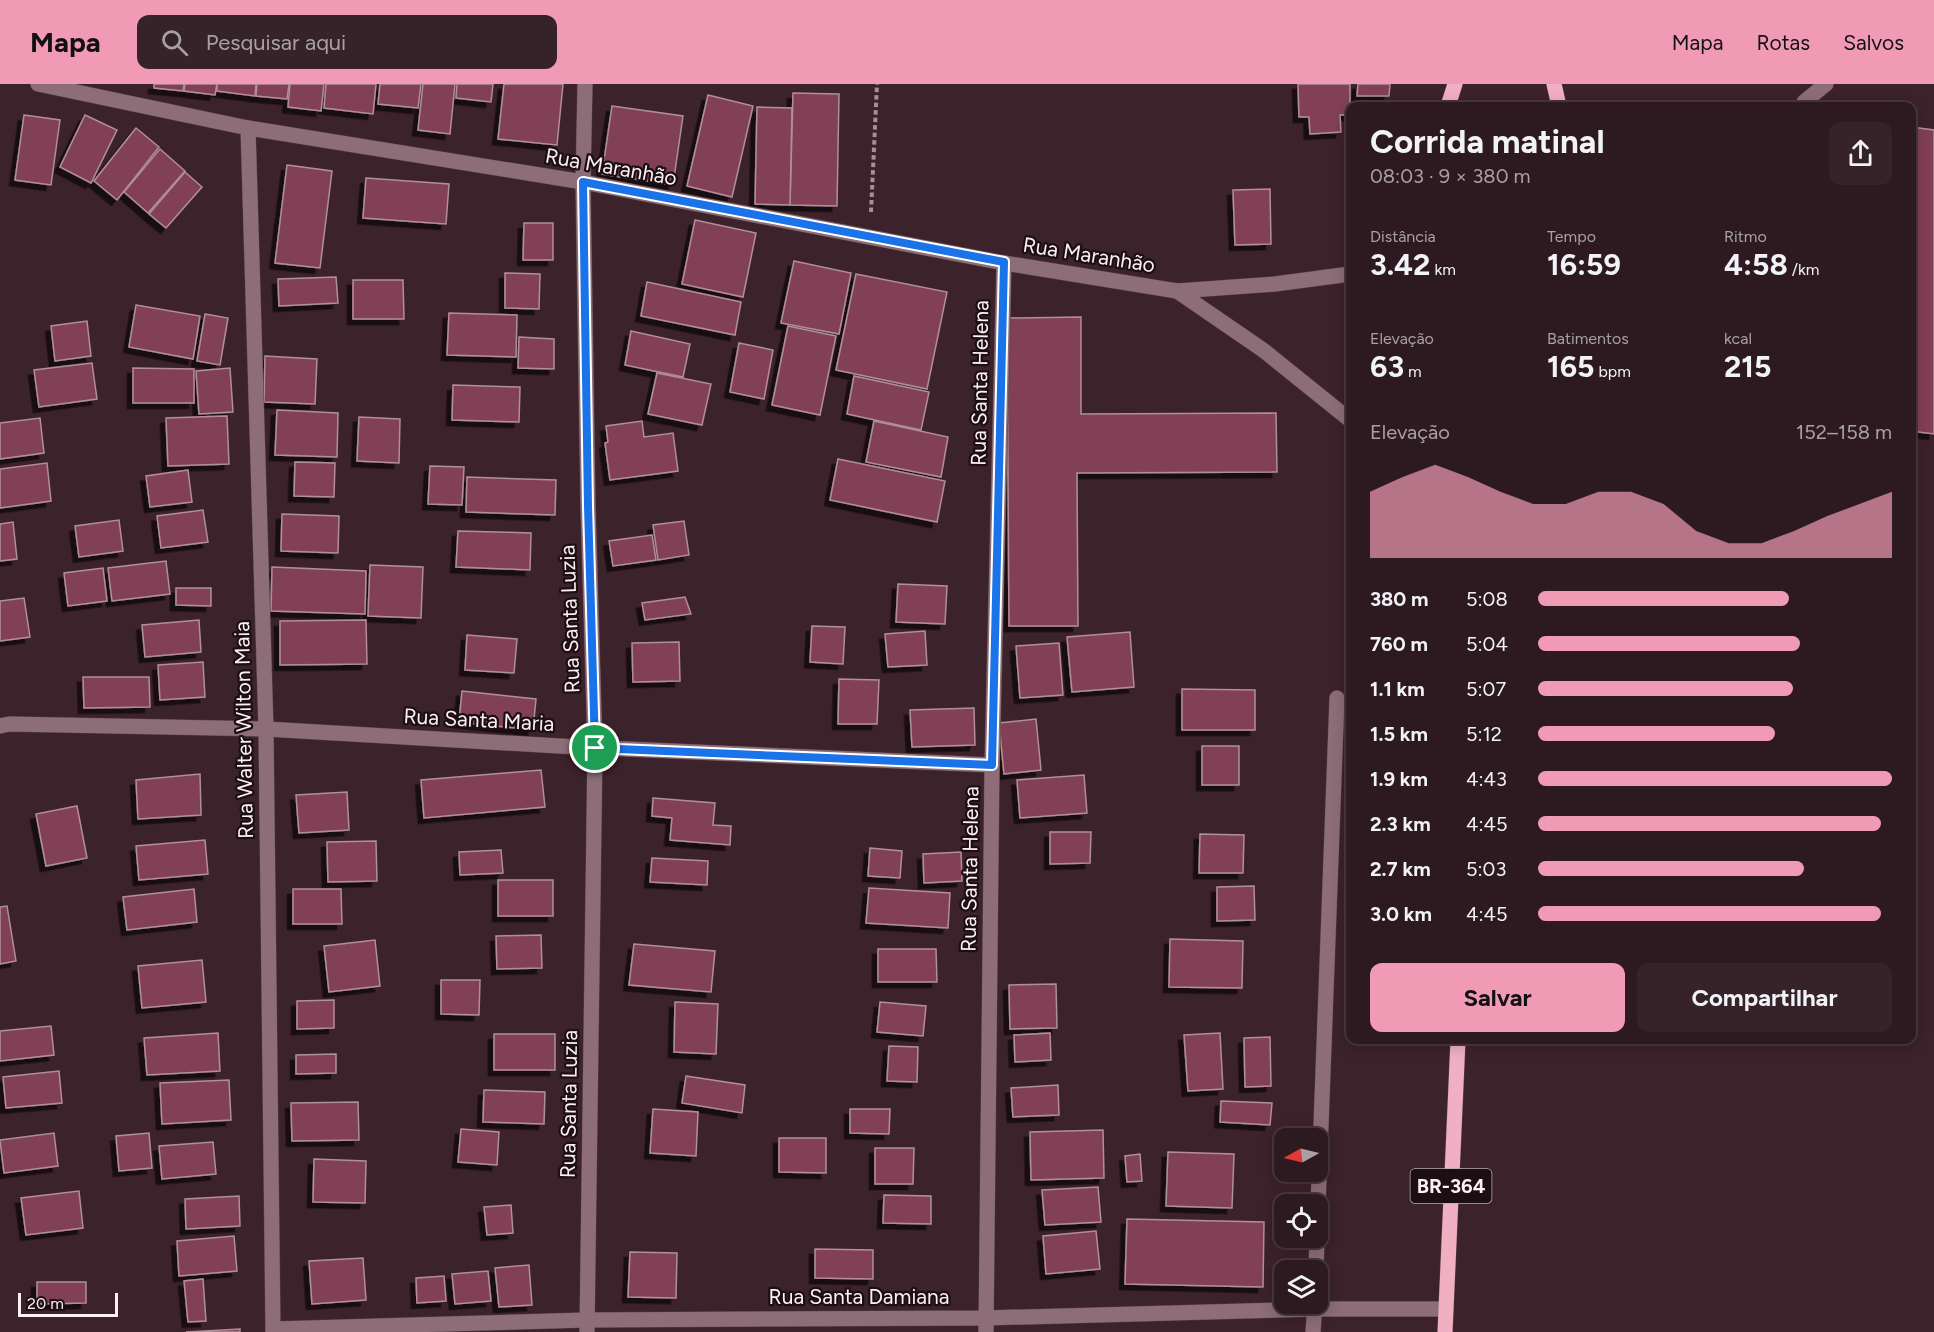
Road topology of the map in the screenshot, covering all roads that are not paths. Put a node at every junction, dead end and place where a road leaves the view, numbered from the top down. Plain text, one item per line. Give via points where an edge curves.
1 (38, 84) edge
2 (585, 84) edge
3 (1455, 84) edge
4 (1554, 84) edge
5 (1826, 84) edge
6 (1449, 102) edge
7 (1558, 102) edge
8 (1803, 102) dead end
9 (248, 128) junction
10 (583, 182) junction
11 (1004, 262) junction
12 (1346, 275) edge
13 (1177, 291) junction
14 (1346, 417) edge
15 (1337, 698) dead end
16 (0, 726) edge
17 (266, 729) junction
18 (595, 748) junction
19 (992, 765) junction
20 (1458, 1044) edge
21 (1318, 1194) edge
22 (1328, 1306) edge
23 (1274, 1308) edge
24 (1446, 1309) junction
25 (1314, 1314) edge
26 (986, 1325) edge
27 (586, 1326) edge
28 (273, 1330) edge
29 (1313, 1332) edge
30 (1445, 1332) edge

1 - 9 street, Rua Maranhão
2 - 10 street, Rua Santa Luzia
3 - 6 main road
4 - 7 main road
5 - 8 street
9 - 10 street, Rua Maranhão
9 - 17 street, Rua Walter Wilton Maia
10 - 11 street, Rua Maranhão
10 - 18 street, Rua Santa Luzia
11 - 13 street, Rua Maranhão
11 - 19 street, Rua Santa Helena
12 - 13 street, Rua Maranhão
13 - 14 street, Rua Maranhão via 1263,350
15 - 21 street
16 - 17 street, Rua Santa Maria
17 - 18 street, Rua Santa Maria
17 - 28 street, Rua Walter Wilton Maia
18 - 19 street, Rua Santa Maria
18 - 27 street, Rua Santa Luzia
19 - 26 street, Rua Santa Helena
20 - 24 main road, BR-364
22 - 24 street, Rua Santa Damiana
23 - 26 street, Rua Santa Damiana
24 - 30 main road, BR-364
25 - 29 street
26 - 27 street, Rua Santa Damiana
27 - 28 street, Rua Santa Damiana

